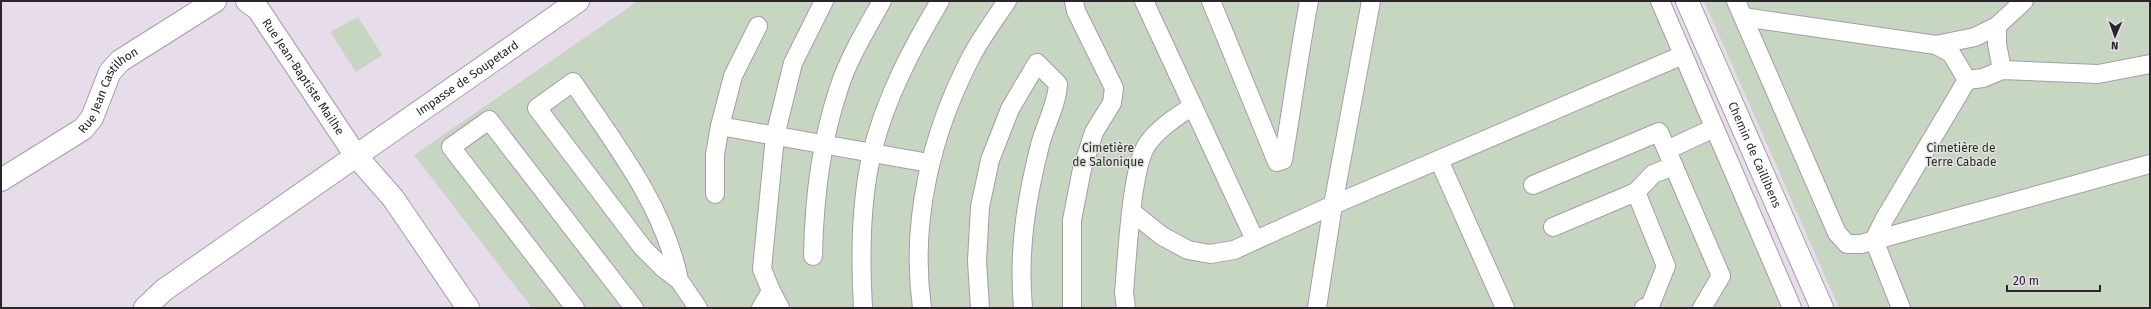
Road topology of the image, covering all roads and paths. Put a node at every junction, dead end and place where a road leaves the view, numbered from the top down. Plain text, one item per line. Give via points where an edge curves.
1 (215, 1) edge
2 (578, 1) edge
3 (824, 1) edge
4 (882, 1) edge
5 (940, 1) edge
6 (1007, 1) edge
7 (1074, 1) edge
8 (1144, 1) edge
9 (1211, 1) edge
10 (1308, 1) edge
11 (1371, 1) edge
12 (1660, 1) edge
13 (1687, 1) edge
14 (2024, 1) edge
15 (258, 4) edge
16 (1739, 9) edge
17 (758, 26) dead end
18 (1998, 26) junction
19 (1936, 45) junction
20 (1683, 55) junction
21 (2150, 64) edge
22 (2002, 70) junction
23 (1967, 80) junction
24 (1193, 106) junction
25 (720, 126) junction
26 (1714, 128) junction
27 (774, 136) junction
28 (825, 145) junction
29 (872, 153) junction
30 (356, 156) junction
31 (1670, 158) junction
32 (1439, 160) junction
33 (930, 164) junction
34 (2150, 164) edge
35 (1, 180) edge
36 (1533, 185) dead end
37 (1636, 192) junction
38 (715, 194) dead end
39 (1333, 205) junction
40 (1132, 212) junction
41 (1553, 227) dead end
42 (1255, 240) junction
43 (1874, 240) junction
44 (813, 256) dead end
45 (679, 280) junction
46 (771, 291) junction
47 (1785, 305) edge
48 (145, 308) edge
49 (468, 308) edge
50 (575, 308) edge
51 (634, 308) edge
52 (698, 308) edge
53 (761, 308) edge
54 (780, 308) edge
55 (863, 308) edge
56 (922, 308) edge
57 (980, 308) edge
58 (1023, 308) edge
59 (1072, 308) edge
60 (1126, 308) edge
61 (1317, 308) edge
62 (1505, 308) edge
63 (1644, 308) edge
64 (1702, 308) edge
65 (1822, 308) edge
66 (1901, 308) edge

1 - 35 street, Rue Jean Castilhon via 120,61 110,72 92,118 83,129
2 - 30 street, Impasse de Soupetard
3 - 27 lane via 793,63
4 - 28 lane via 839,87
5 - 29 lane via 913,46
6 - 33 lane via 971,56 944,114
7 - 59 lane via 1076,11 1114,88 1112,103 1094,132 1082,169 1072,220
8 - 24 lane
9 - 10 lane via 1277,162 1284,160
11 - 39 lane
12 - 20 lane
13 - 65 street, Chemin de Caillibens
14 - 18 lane
15 - 30 street, Rue Jean-Baptiste Mailhe
16 - 19 lane
16 - 43 lane via 1837,233 1848,244
17 - 25 lane via 733,76
18 - 19 lane via 1975,37
18 - 22 lane via 1997,44
19 - 23 lane via 1951,53
20 - 26 lane
20 - 32 lane
21 - 22 lane via 2098,74
22 - 23 lane via 1983,78
23 - 43 lane
24 - 40 lane via 1168,123 1147,144 1136,177
24 - 42 lane
25 - 27 lane
25 - 38 lane via 715,154
26 - 31 lane
26 - 47 lane
27 - 28 lane
27 - 46 lane via 762,269
28 - 29 lane
28 - 44 lane via 817,193
29 - 33 lane
29 - 55 lane via 863,209
30 - 48 street, Impasse de Soupetard via 164,290
30 - 49 street via 392,198
31 - 36 lane via 1659,132
31 - 37 lane
31 - 64 lane via 1721,276
32 - 39 lane
32 - 62 lane
33 - 56 lane via 919,228
34 - 43 lane
37 - 41 lane
37 - 63 lane via 1666,266 1650,306
39 - 42 lane
39 - 61 lane
40 - 42 lane via 1162,236 1188,250 1210,254 1234,250
40 - 60 lane via 1124,293
43 - 66 lane
45 - 45 lane via 671,248 645,193 573,82 537,108 643,248
45 - 52 lane
46 - 53 lane
46 - 54 lane
50 - 51 lane via 451,147 489,120
57 - 58 lane via 977,261 980,207 990,160 1010,109 1037,63 1058,84 1058,94 1044,132 1030,187 1022,238

